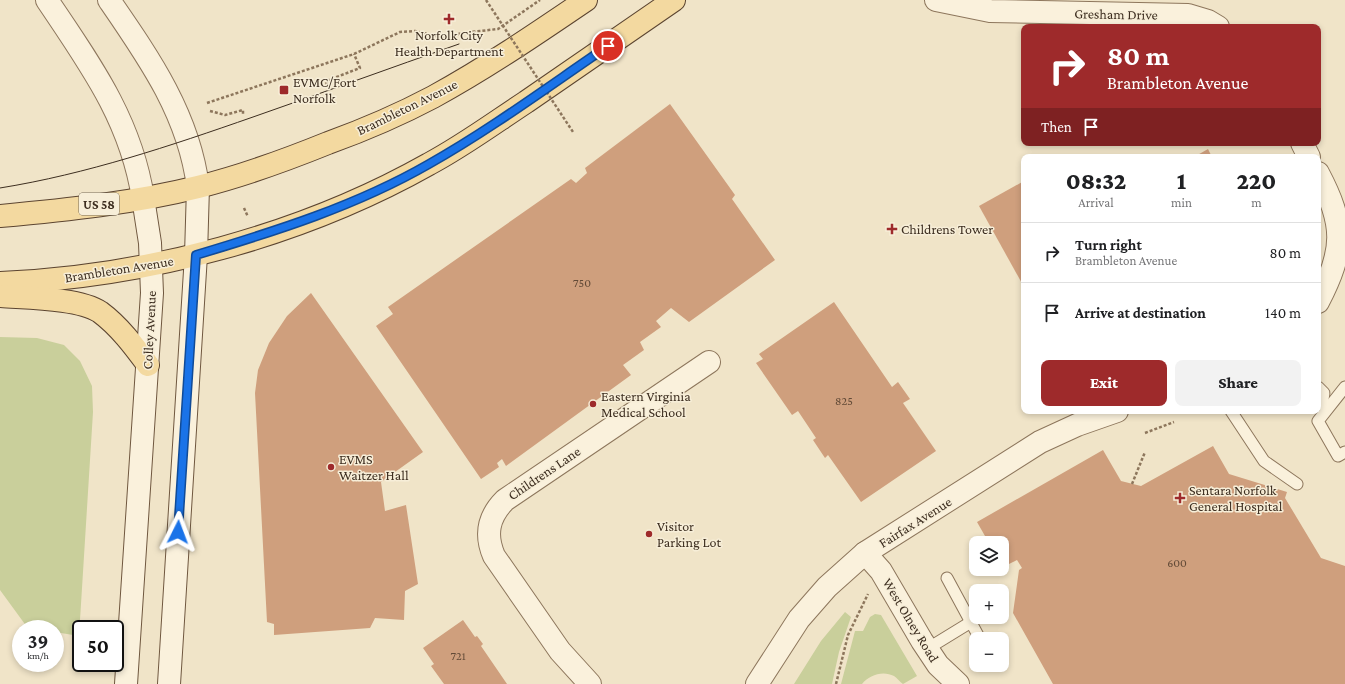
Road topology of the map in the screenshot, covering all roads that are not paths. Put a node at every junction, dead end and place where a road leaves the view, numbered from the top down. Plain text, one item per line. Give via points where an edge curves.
1 (48, 0) edge
2 (109, 0) edge
3 (586, 0) edge
4 (674, 0) edge
5 (936, 0) edge
6 (992, 0) edge
7 (1011, 12) junction
8 (1213, 24) edge
9 (1321, 178) edge
10 (198, 187) junction
11 (144, 198) junction
12 (0, 216) edge
13 (1342, 222) edge
14 (196, 255) junction
15 (152, 266) junction
16 (0, 283) edge
17 (0, 296) edge
18 (1321, 296) edge
19 (709, 362) dead end
20 (148, 365) junction
21 (1345, 387) edge
22 (1321, 390) edge
23 (1322, 407) edge
24 (1108, 414) edge
25 (1233, 414) edge
26 (1320, 414) edge
27 (1345, 452) edge
28 (1297, 484) dead end
29 (865, 553) junction
30 (946, 578) dead end
31 (969, 618) edge
32 (969, 623) edge
33 (927, 649) junction
34 (126, 684) edge
35 (169, 684) edge
36 (590, 684) edge
37 (757, 684) edge
38 (958, 684) edge

1 - 11 street, Colley Avenue via 94,70 118,113 134,157
2 - 10 street via 145,52 174,105 193,155
3 - 10 main road, Brambleton Avenue / US 58 via 492,62 403,112 308,151
4 - 14 main road, Brambleton Avenue via 468,141 428,165 388,186 314,217
5 - 7 street, Gresham Drive via 990,11
6 - 7 street
7 - 8 street, Gresham Drive via 1188,15
9 - 13 street
10 - 11 main road, Brambleton Avenue / US 58
10 - 14 street
11 - 12 main road, Brambleton Avenue / US 58
11 - 15 street, Colley Avenue
13 - 18 street via 1341,246 1336,268
14 - 15 main road, Brambleton Avenue
14 - 35 street
15 - 16 main road, Brambleton Avenue via 60,279
15 - 20 street, Colley Avenue
17 - 20 main road via 68,302 100,312 122,333
19 - 36 street, Childrens Lane via 504,500 489,525 490,547 494,556 560,651
20 - 34 street, Colley Avenue
21 - 23 lane
22 - 23 lane via 1324,393
24 - 29 street, Fairfax Avenue via 1040,442
25 - 28 lane via 1264,460
26 - 27 lane via 1318,421 1338,456
29 - 33 street, West Olney Road via 881,571
29 - 37 street, Fairfax Avenue via 827,587 799,619
30 - 31 lane
32 - 33 lane
33 - 38 street, West Olney Road via 938,665

